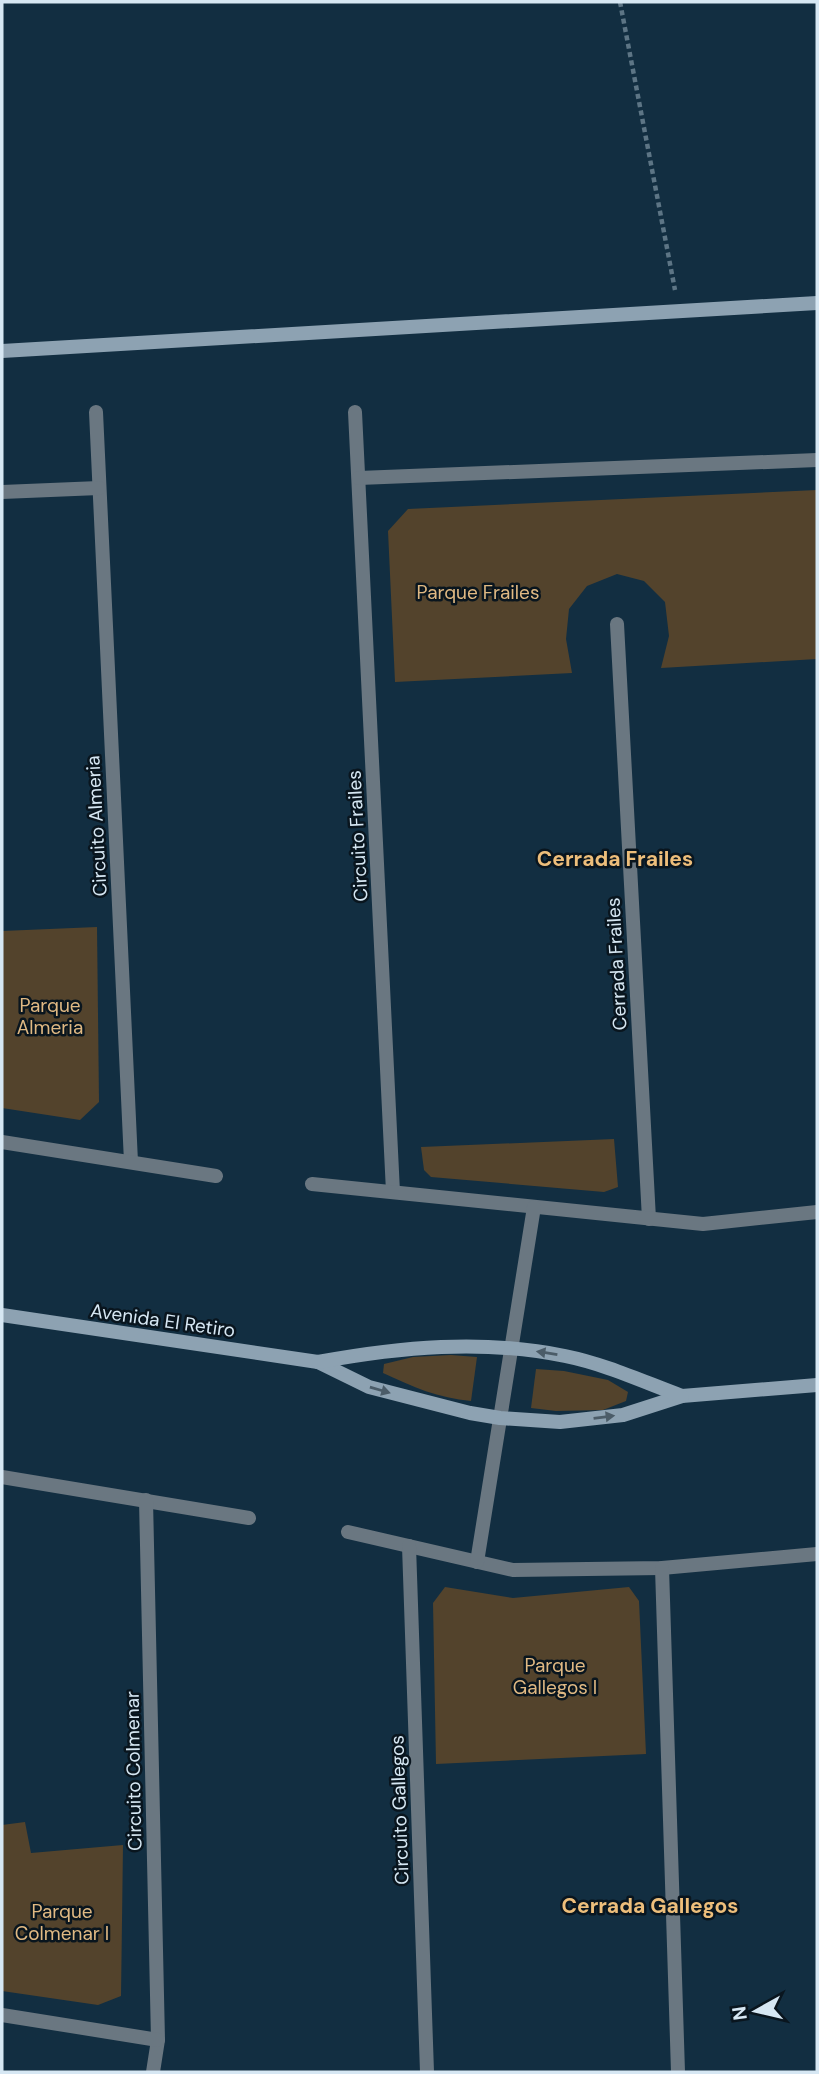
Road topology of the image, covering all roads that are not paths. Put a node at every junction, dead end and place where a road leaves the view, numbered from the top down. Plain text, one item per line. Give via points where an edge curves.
1 (817, 303) edge
2 (2, 351) edge
3 (96, 412) dead end
4 (355, 412) dead end
5 (817, 460) edge
6 (359, 478) junction
7 (99, 488) junction
8 (2, 492) edge
9 (617, 624) dead end
10 (2, 1142) edge
11 (131, 1163) junction
12 (216, 1176) dead end
13 (312, 1184) dead end
14 (393, 1192) junction
15 (534, 1207) junction
16 (817, 1212) edge
17 (649, 1219) junction
18 (2, 1315) edge
19 (512, 1349) junction
20 (318, 1362) junction
21 (817, 1385) edge
22 (682, 1396) junction
23 (500, 1418) junction
24 (2, 1476) edge
25 (146, 1500) junction
26 (249, 1518) dead end
27 (348, 1532) dead end
28 (409, 1546) junction
29 (817, 1554) edge
30 (477, 1562) junction
31 (662, 1568) junction
32 (2, 2015) edge
33 (158, 2040) junction
34 (153, 2072) edge
35 (427, 2072) edge
36 (678, 2072) edge

1 - 2 street
3 - 7 street, Circuito Almeria
4 - 6 street, Circuito Frailes
5 - 6 street
6 - 14 street, Circuito Frailes
7 - 8 street
7 - 11 street, Circuito Almeria
9 - 17 street, Cerrada Frailes
10 - 11 street
11 - 12 street
13 - 14 street
14 - 15 street
15 - 17 street
15 - 19 street
16 - 17 street via 703,1224
18 - 20 street, Avenida El Retiro
19 - 20 street, Avenida El Retiro via 483,1345 401,1349
22 -> 19 street, Avenida El Retiro via 568,1356
19 - 23 street
20 -> 23 street, Avenida El Retiro via 369,1387
21 - 22 street, Avenida El Retiro
23 -> 22 street, Avenida El Retiro via 560,1422 623,1415
23 - 30 street
24 - 25 street
25 - 26 street
25 - 33 street, Circuito Colmenar
27 - 28 street
28 - 30 street
28 - 35 street, Circuito Gallegos
29 - 31 street
30 - 31 street via 513,1570
31 - 36 street
32 - 33 street
33 - 34 street, Circuito Colmenar

